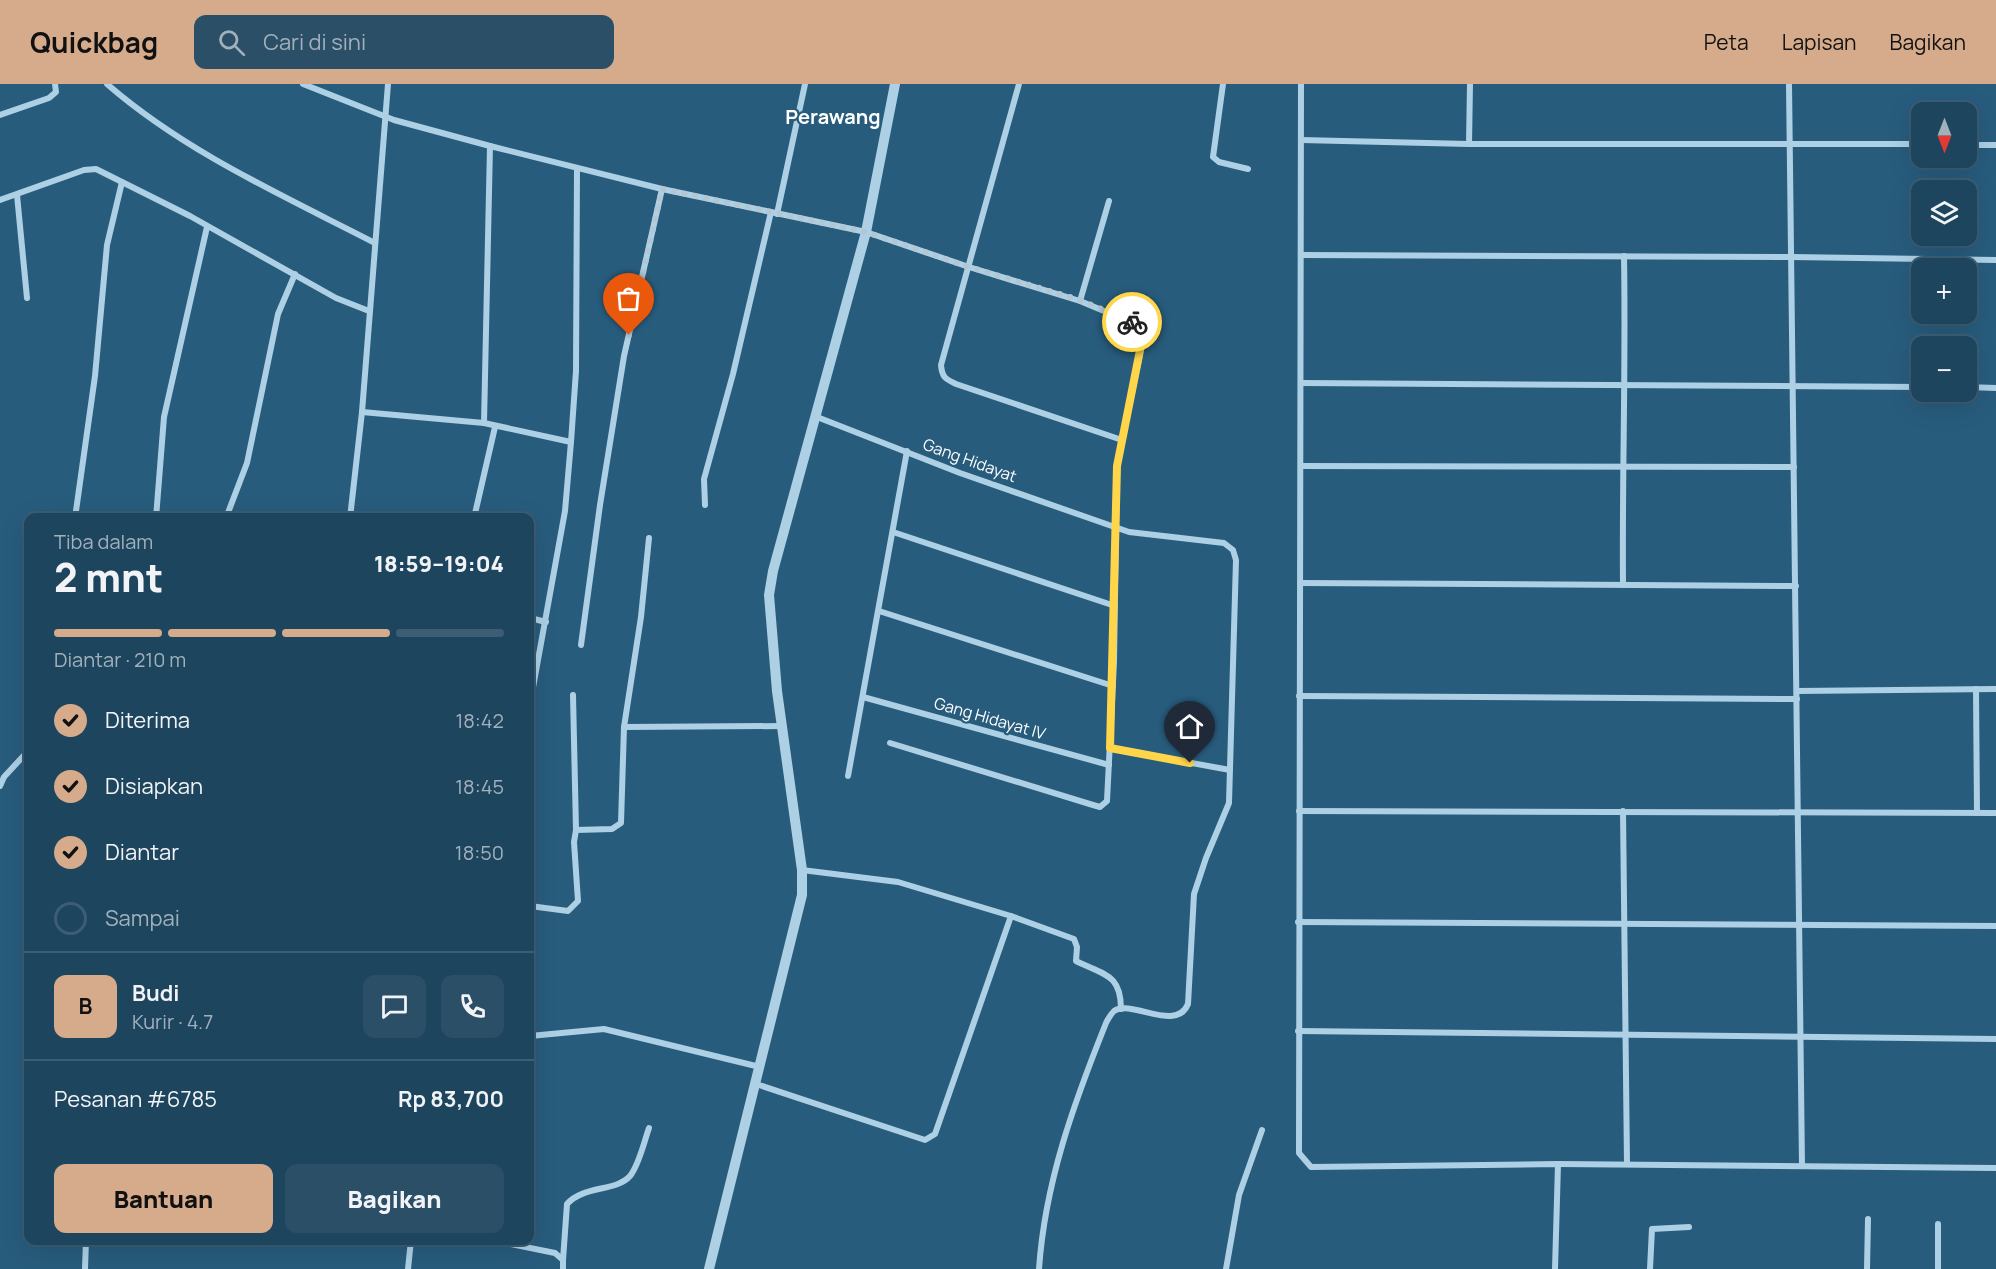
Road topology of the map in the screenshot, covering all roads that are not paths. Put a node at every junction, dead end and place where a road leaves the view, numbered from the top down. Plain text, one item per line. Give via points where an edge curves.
1 (55, 84) edge
2 (107, 84) edge
3 (303, 84) edge
4 (388, 84) edge
5 (806, 84) edge
6 (895, 84) edge
7 (1019, 84) edge
8 (1222, 84) edge
9 (1301, 84) edge
10 (1470, 84) edge
11 (1789, 84) edge
12 (0, 115) edge
13 (386, 117) junction
14 (1301, 140) junction
15 (1789, 142) junction
16 (1469, 144) junction
17 (1911, 144) edge
18 (1977, 145) edge
19 (1996, 145) edge
20 (490, 146) junction
21 (577, 169) junction
22 (1248, 169) dead end
23 (122, 182) junction
24 (662, 189) junction
25 (17, 195) junction
26 (0, 200) edge
27 (1109, 201) dead end
28 (774, 213) junction
29 (207, 227) junction
30 (866, 232) junction
31 (375, 243) junction
32 (1301, 255) junction
33 (1624, 256) junction
34 (1791, 257) junction
35 (1996, 260) edge
36 (969, 267) junction
37 (295, 274) junction
38 (27, 298) dead end
39 (1080, 300) junction
40 (369, 311) junction
41 (1301, 383) junction
42 (1626, 384) junction
43 (1793, 384) junction
44 (1911, 387) edge
45 (1977, 387) edge
46 (1996, 388) edge
47 (362, 412) junction
48 (817, 417) junction
49 (483, 423) junction
50 (495, 427) junction
51 (1122, 440) junction
52 (572, 442) junction
53 (907, 451) junction
54 (1301, 466) junction
55 (1622, 467) junction
56 (1794, 467) junction
57 (705, 505) dead end
58 (76, 513) edge
59 (156, 513) edge
60 (227, 513) edge
61 (351, 513) edge
62 (475, 513) edge
63 (1116, 525) junction
64 (893, 532) junction
65 (649, 538) dead end
66 (1300, 583) junction
67 (1623, 585) junction
68 (1796, 586) junction
69 (1114, 606) junction
70 (879, 611) junction
71 (534, 619) edge
72 (546, 622) junction
73 (581, 645) dead end
74 (534, 684) edge
75 (1113, 687) junction
76 (1976, 689) junction
77 (1996, 689) edge
78 (573, 695) dead end
79 (1797, 695) junction
80 (1299, 696) junction
81 (863, 697) junction
82 (782, 726) junction
83 (624, 727) junction
84 (890, 743) dead end
85 (1110, 748) junction
86 (24, 756) edge
87 (1109, 765) junction
88 (1230, 770) junction
89 (848, 776) dead end
90 (0, 786) edge
91 (1299, 811) junction
92 (1623, 811) junction
93 (1797, 812) junction
94 (1977, 813) junction
95 (1996, 813) edge
96 (576, 830) junction
97 (802, 870) junction
98 (534, 907) edge
99 (1011, 916) junction
100 (1298, 922) junction
101 (1624, 924) junction
102 (1798, 924) junction
103 (1996, 926) edge
104 (1120, 1009) junction
105 (1298, 1031) junction
106 (534, 1035) edge
107 (1626, 1035) junction
108 (1800, 1038) junction
109 (1996, 1039) edge
110 (760, 1067) junction
111 (756, 1084) junction
112 (649, 1128) dead end
113 (1262, 1130) dead end
114 (1558, 1164) junction
115 (1627, 1164) junction
116 (1802, 1166) junction
117 (1996, 1168) edge
118 (1868, 1219) dead end
119 (1938, 1224) dead end
120 (1689, 1227) dead end
121 (86, 1245) edge
122 (410, 1245) edge
123 (516, 1245) edge
124 (563, 1260) junction
125 (85, 1269) edge
126 (408, 1269) edge
127 (563, 1269) edge
128 (709, 1269) edge
129 (1039, 1269) edge
130 (1226, 1269) edge
131 (1555, 1269) edge
132 (1650, 1269) edge
133 (1868, 1269) edge
134 (1938, 1269) edge

1 - 12 street via 56,92 48,98
2 - 31 street via 138,111 247,177
3 - 13 street
4 - 13 street
5 - 28 street
6 - 30 street
7 - 36 street
8 - 22 street via 1213,157
9 - 14 street
10 - 16 street
11 - 15 street
13 - 20 street
13 - 31 street
14 - 16 street
14 - 32 street
15 - 16 street
15 - 17 street
15 - 34 street
18 - 19 street
20 - 21 street
20 - 49 street
21 - 24 street
21 - 52 street
23 - 25 street via 96,169 84,170
23 - 29 street
23 - 58 street via 107,245 95,376
24 - 28 street
24 - 73 street via 624,356
25 - 26 street
25 - 38 street
27 - 39 street
28 - 30 street
28 - 57 street via 704,479
29 - 37 street
29 - 59 street via 164,417
30 - 36 street
30 - 48 street
31 - 40 street
32 - 33 street
32 - 41 street
33 - 34 street
33 - 42 street
34 - 35 street
34 - 43 street
36 - 39 street
36 - 51 street via 941,365 945,380
37 - 40 street via 336,298
37 - 60 street via 278,314 247,463
39 - 51 street via 1142,328 1143,340
40 - 47 street
41 - 42 street
41 - 54 street
42 - 43 street
42 - 55 street
43 - 44 street
43 - 56 street
45 - 46 street
47 - 49 street
47 - 61 street
48 - 53 street, Gang Hidayat
48 - 82 street via 773,571 770,595
49 - 50 street
50 - 52 street
50 - 62 street
51 - 63 street via 1117,466
52 - 72 street
53 - 63 street, Gang Hidayat via 960,473
53 - 64 street
54 - 55 street
54 - 66 street
55 - 56 street
55 - 67 street
56 - 68 street
63 - 69 street
63 - 88 street, Gang Hidayat via 1129,532 1224,543 1233,550 1236,560
64 - 69 street
64 - 70 street
65 - 83 street
66 - 67 street
66 - 80 street
67 - 68 street
68 - 79 street
69 - 75 street
70 - 75 street
70 - 81 street
71 - 72 street
72 - 74 street
75 - 85 street
76 - 77 street
76 - 79 street
76 - 94 street
78 - 96 street
79 - 80 street
79 - 93 street
80 - 91 street
81 - 87 street, Gang Hidayat IV
81 - 89 street
82 - 83 street
82 - 97 street
83 - 96 street via 621,823 612,829
84 - 87 street via 1100,807 1108,799
85 - 87 street
85 - 88 street
86 - 90 street
88 - 104 street via 1229,803 1194,894 1185,1010 1169,1016
91 - 92 street
91 - 100 street
92 - 93 street
92 - 101 street
93 - 94 street
93 - 102 street
94 - 95 street
96 - 98 street via 576,905 568,911
97 - 99 street via 898,882
97 - 110 street via 802,895
99 - 104 street via 1074,939 1076,961 1116,981
99 - 111 street via 930,1139
100 - 101 street
100 - 105 street
101 - 102 street
101 - 107 street
102 - 103 street
102 - 108 street
104 - 129 street via 1106,1023 1064,1133 1042,1223
105 - 107 street
105 - 114 street via 1298,1143 1299,1153 1308,1165
106 - 110 street via 604,1029
107 - 108 street
107 - 115 street
108 - 109 street
108 - 116 street
110 - 111 street
111 - 128 street
112 - 124 street via 630,1176 622,1182 580,1193 567,1204
113 - 130 street via 1239,1196
114 - 115 street
114 - 131 street
115 - 116 street
116 - 117 street
118 - 133 street
119 - 134 street
120 - 132 street via 1652,1229
121 - 125 street
122 - 126 street
123 - 124 street via 555,1253
124 - 127 street

